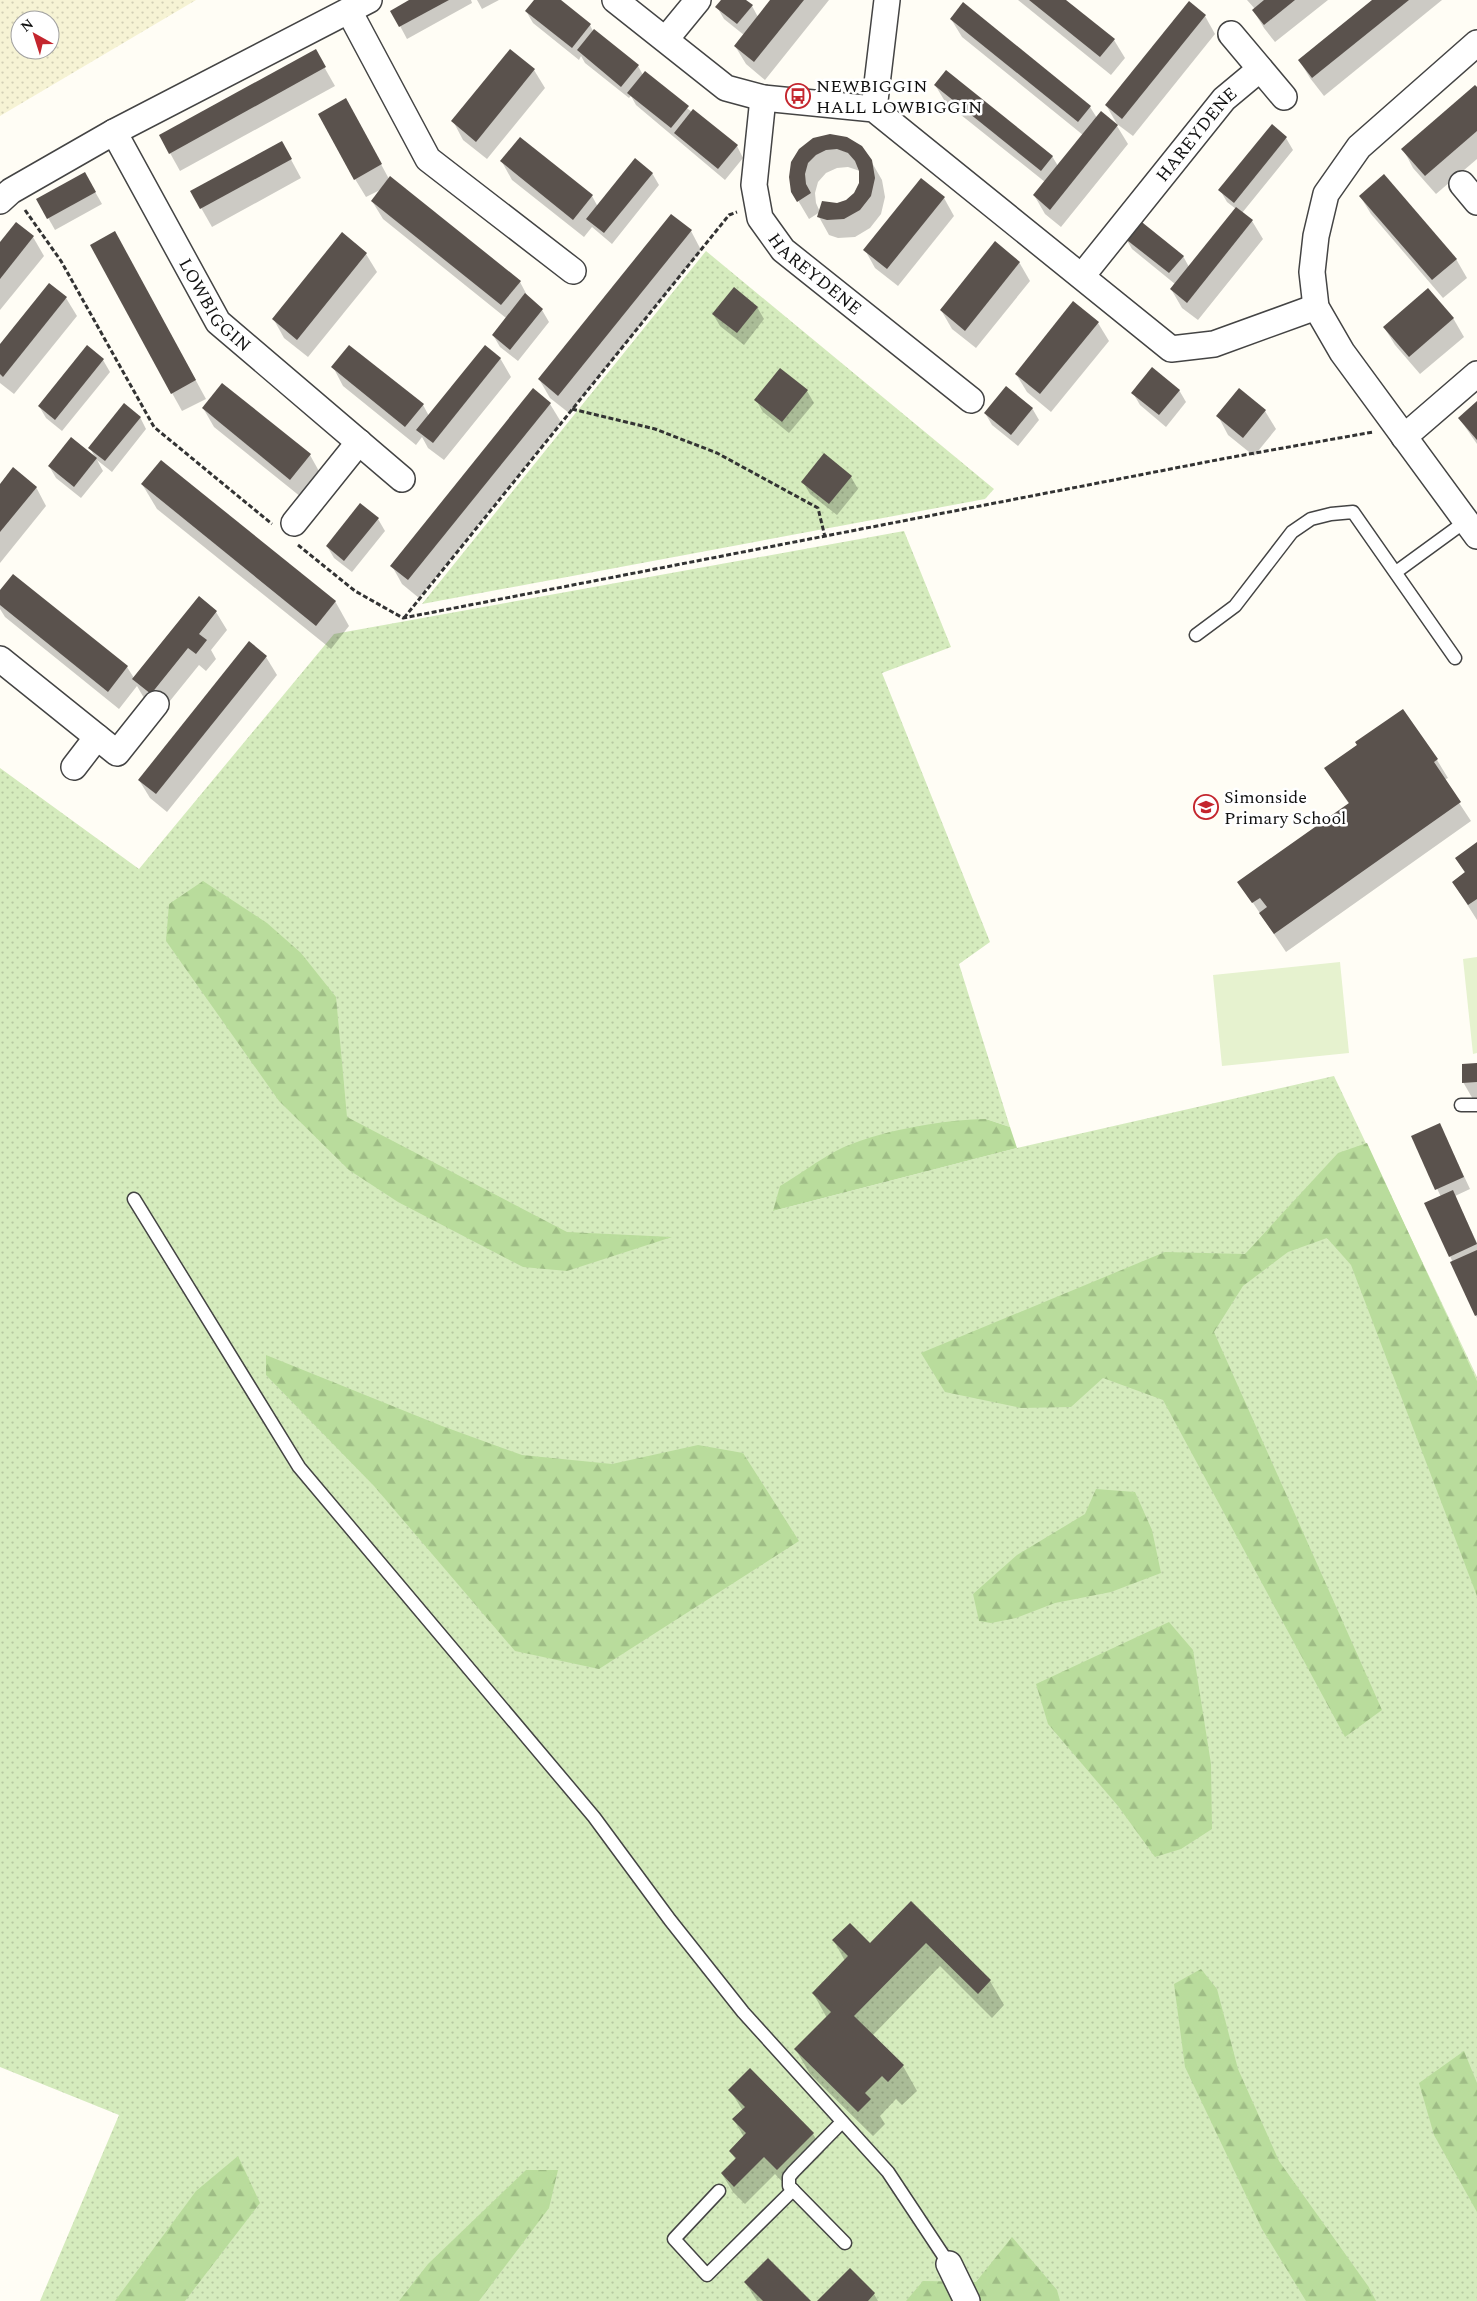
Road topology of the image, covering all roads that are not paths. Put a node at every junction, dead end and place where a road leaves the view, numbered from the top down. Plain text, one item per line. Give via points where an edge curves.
1 (616, 0) edge
2 (698, 0) edge
3 (887, 0) edge
4 (358, 6) edge
5 (1231, 34) dead end
6 (666, 39) junction
7 (1477, 43) edge
8 (1260, 69) junction
9 (1284, 97) dead end
10 (763, 98) junction
11 (874, 109) junction
12 (114, 132) junction
13 (6, 196) edge
14 (573, 271) dead end
15 (1082, 276) junction
16 (1316, 308) junction
17 (1477, 374) edge
18 (970, 400) dead end
19 (1397, 428) junction
20 (359, 442) junction
21 (402, 479) dead end
22 (1472, 529) edge
23 (289, 531) road end
24 (1396, 572) junction
25 (1196, 635) dead end
26 (1455, 658) dead end
27 (0, 659) edge
28 (156, 704) dead end
29 (97, 737) junction
30 (74, 767) dead end
31 (1461, 1105) dead end
32 (1477, 1105) edge
33 (134, 1199) dead end
34 (842, 2122) junction
35 (793, 2190) junction
36 (719, 2191) dead end
37 (845, 2243) dead end
38 (949, 2264) joint
39 (967, 2301) edge

1 - 6 street
2 - 6 street
3 - 11 street
4 - 12 street
4 - 14 street via 428,159
5 - 8 street
6 - 10 street via 726,88
7 - 16 street via 1359,147 1326,194 1312,272
8 - 9 street
8 - 15 street, HAREYDENE via 1224,100
10 - 11 street
10 - 18 street, HAREYDENE via 754,185 760,218 783,250
11 - 15 street
12 - 13 street
12 - 20 street, LOWBIGGIN via 218,322
15 - 16 street via 1171,349 1214,344
16 - 19 street via 1342,352
17 - 19 street
19 - 22 street
20 - 21 street, LOWBIGGIN
20 - 23 street
22 - 24 lane
24 - 25 lane via 1354,512 1311,519 1292,532 1236,606
24 - 26 lane
27 - 29 street
28 - 29 street via 117,753
29 - 30 street
31 - 32 lane
33 - 34 lane via 299,1467 594,1817 742,2012
34 - 35 lane via 790,2177 789,2186
34 - 38 lane via 888,2172
35 - 36 lane via 707,2275 674,2239
35 - 37 lane
38 - 39 street

